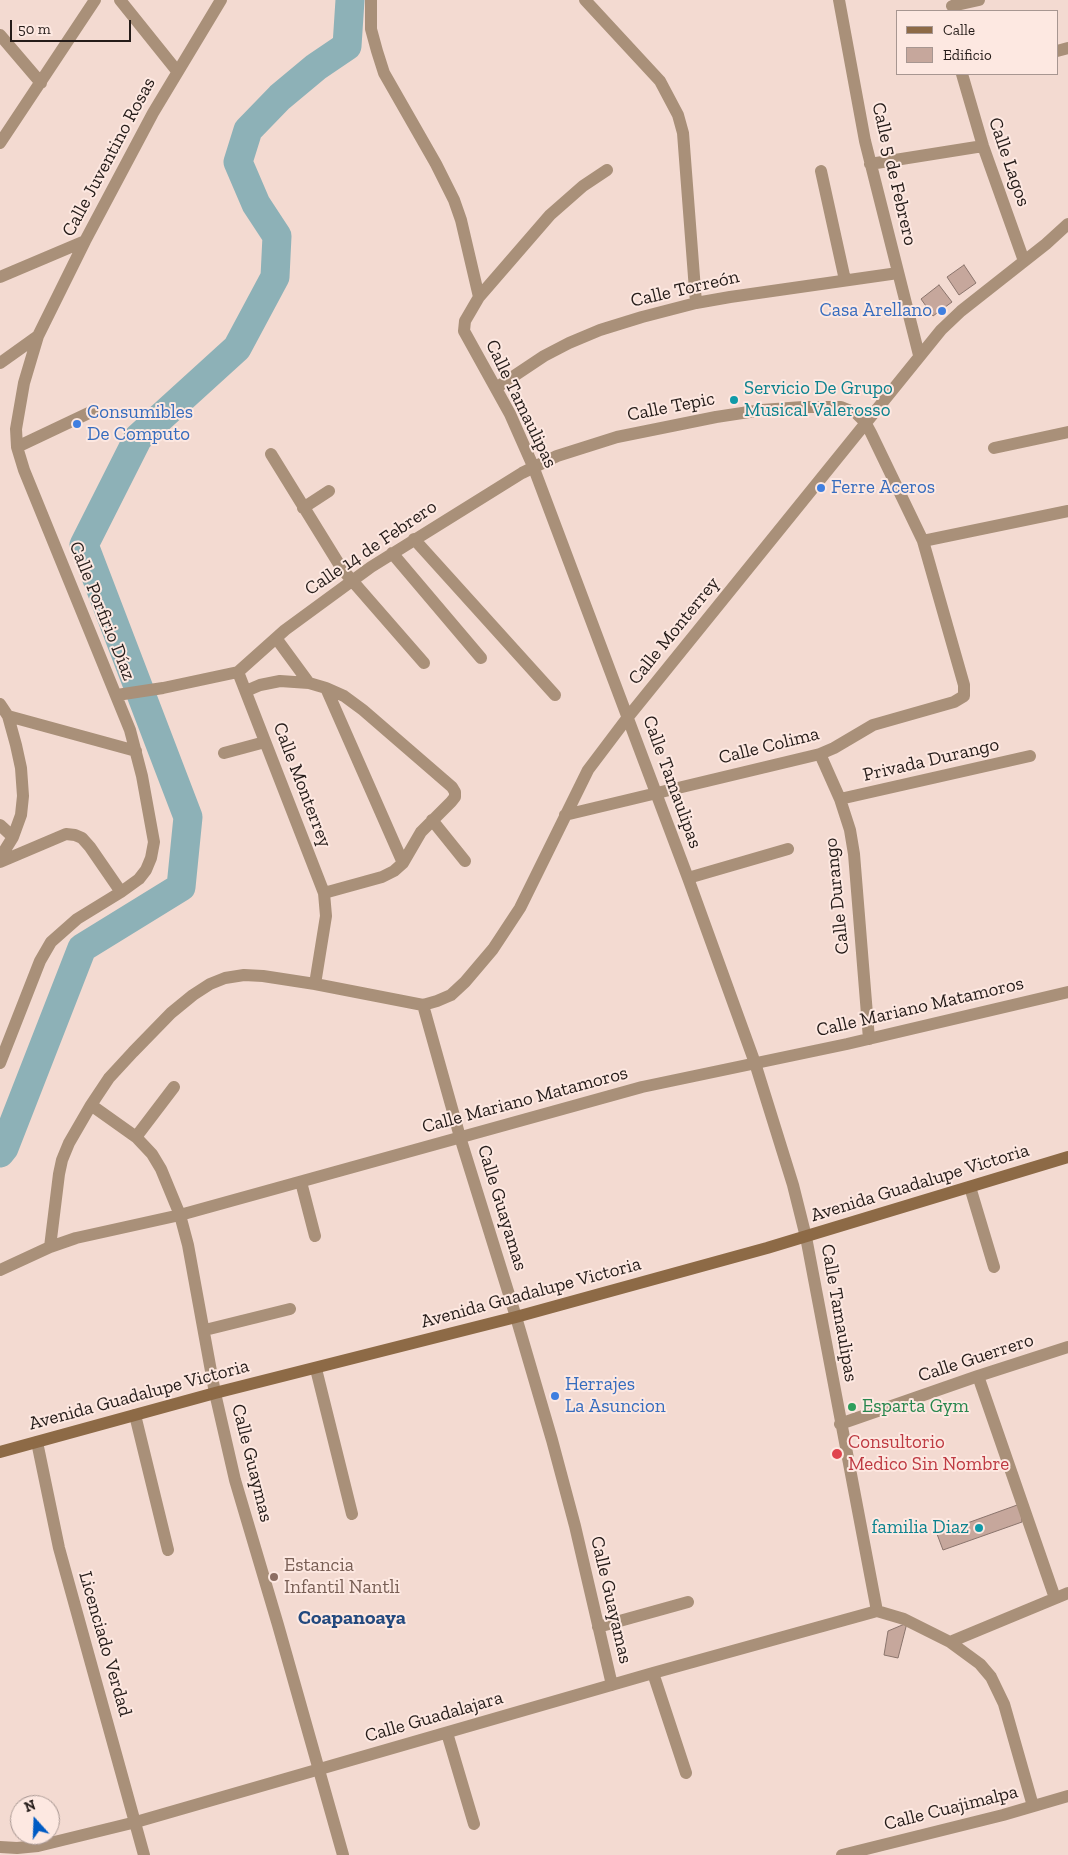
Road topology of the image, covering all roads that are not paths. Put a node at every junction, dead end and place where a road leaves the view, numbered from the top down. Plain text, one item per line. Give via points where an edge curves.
1 (95, 0) edge
2 (120, 0) edge
3 (221, 0) edge
4 (371, 0) edge
5 (585, 0) edge
6 (839, 0) edge
7 (979, 0) edge
8 (952, 6) edge
9 (0, 35) edge
10 (177, 71) junction
11 (962, 75) edge
12 (41, 83) junction
13 (0, 143) edge
14 (983, 146) junction
15 (870, 164) junction
16 (608, 170) dead end
17 (821, 171) dead end
18 (1066, 230) edge
19 (85, 241) junction
20 (1024, 261) junction
21 (898, 273) junction
22 (0, 278) edge
23 (846, 280) junction
24 (479, 298) junction
25 (696, 303) junction
26 (38, 336) junction
27 (919, 354) junction
28 (0, 363) edge
29 (496, 388) junction
30 (93, 411) dead end
31 (865, 422) junction
32 (1068, 432) edge
33 (17, 447) junction
34 (994, 448) dead end
35 (271, 454) dead end
36 (533, 466) junction
37 (329, 490) dead end
38 (303, 508) junction
39 (1068, 511) edge
40 (414, 539) junction
41 (923, 541) junction
42 (392, 553) junction
43 (352, 581) junction
44 (276, 638) junction
45 (481, 658) dead end
46 (424, 663) dead end
47 (238, 672) junction
48 (309, 683) junction
49 (326, 688) junction
50 (246, 691) junction
51 (117, 695) junction
52 (555, 695) dead end
53 (0, 704) edge
54 (8, 716) junction
55 (628, 717) junction
56 (265, 742) junction
57 (136, 751) junction
58 (224, 753) dead end
59 (820, 754) junction
60 (1030, 756) dead end
61 (657, 793) junction
62 (840, 799) junction
63 (565, 815) junction
64 (432, 820) junction
65 (0, 825) edge
66 (13, 837) junction
67 (788, 849) dead end
68 (0, 858) edge
69 (465, 860) dead end
70 (0, 862) edge
71 (403, 863) junction
72 (688, 878) junction
73 (121, 892) junction
74 (324, 893) junction
75 (315, 984) junction
76 (1068, 992) edge
77 (423, 1005) junction
78 (869, 1039) junction
79 (0, 1063) edge
80 (754, 1064) junction
81 (174, 1087) dead end
82 (91, 1105) junction
83 (136, 1137) junction
84 (460, 1137) junction
85 (1068, 1157) edge
86 (301, 1182) junction
87 (970, 1187) junction
88 (180, 1215) junction
89 (315, 1236) dead end
90 (806, 1237) junction
91 (50, 1247) junction
92 (994, 1267) dead end
93 (0, 1270) edge
94 (290, 1309) dead end
95 (516, 1317) junction
96 (205, 1330) junction
97 (1068, 1347) edge
98 (316, 1369) junction
99 (978, 1376) junction
100 (215, 1393) junction
101 (135, 1415) junction
102 (840, 1424) junction
103 (37, 1442) junction
104 (0, 1452) edge
105 (352, 1514) dead end
106 (168, 1550) dead end
107 (1068, 1593) edge
108 (1054, 1598) junction
109 (688, 1602) dead end
110 (877, 1610) junction
111 (598, 1627) junction
112 (950, 1642) junction
113 (653, 1673) junction
114 (612, 1685) junction
115 (448, 1733) junction
116 (319, 1771) junction
117 (686, 1773) dead end
118 (1068, 1796) edge
119 (1033, 1806) junction
120 (136, 1822) junction
121 (474, 1824) dead end
122 (0, 1847) edge
123 (144, 1855) edge
124 (343, 1855) edge
125 (842, 1855) edge

1 - 12 street
2 - 10 street
3 - 10 street, Calle Juventino Rosas
4 - 24 street via 371,29 379,58 454,200
5 - 25 street via 660,81 678,116 683,133
6 - 15 street, Calle 5 de Febrero
7 - 8 street
9 - 12 street
10 - 19 street, Calle Juventino Rosas
11 - 14 street, Calle Lagos
12 - 13 street
14 - 15 street
14 - 20 street, Calle Lagos
15 - 21 street, Calle 5 de Febrero
16 - 24 street via 583,186 550,215
17 - 23 street
18 - 20 street, Calle Monterrey
19 - 22 street
19 - 26 street, Calle Juventino Rosas
20 - 27 street, Calle Monterrey via 961,311
21 - 23 street, Calle Torreón
21 - 27 street, Calle 5 de Febrero
23 - 25 street, Calle Torreón
24 - 29 street, Calle Tamaulipas via 465,321 464,331
25 - 29 street, Calle Torreón via 600,330 544,356
26 - 28 street
26 - 33 street, Calle Porfirio Díaz via 18,409
27 - 31 street, Calle Monterrey
29 - 36 street, Calle Tamaulipas
30 - 33 street
31 - 36 street, Calle Tepic via 856,413 840,407 803,407 716,416 584,446
31 - 41 street
31 - 55 street, Calle Monterrey
32 - 34 street
33 - 51 street, Calle Porfirio Díaz via 32,494
35 - 38 street
36 - 40 street, Calle 14 de Febrero
36 - 55 street, Calle Tamaulipas
37 - 38 street
38 - 43 street via 332,556
39 - 41 street
40 - 42 street, Calle 14 de Febrero
40 - 52 street
41 - 59 street, Calle Colima via 964,685 964,696 954,702 873,725
42 - 43 street, Calle 14 de Febrero
42 - 45 street
43 - 44 street, Calle 14 de Febrero
43 - 46 street
44 - 47 street, Calle 14 de Febrero
44 - 48 street
47 - 50 street, Calle Monterrey
47 - 51 street
48 - 49 street
48 - 50 street via 280,681
49 - 64 street via 363,710 452,787 455,797
49 - 71 street
50 - 56 street, Calle Monterrey
51 - 57 street, Calle Porfirio Díaz
53 - 54 street
54 - 57 street
54 - 66 street via 23,783 21,815
55 - 61 street, Calle Tamaulipas
55 - 63 street, Calle Monterrey via 588,770
56 - 58 street
56 - 74 street, Calle Monterrey
57 - 73 street, Calle Porfirio Díaz via 154,842 146,870
59 - 61 street, Calle Colima
59 - 62 street, Calle Durango
60 - 62 street, Privada Durango
61 - 63 street, Calle Colima
61 - 72 street, Calle Tamaulipas
62 - 78 street, Calle Durango via 854,854
63 - 77 street, Calle Monterrey via 520,908 493,949 451,995
64 - 69 street
64 - 71 street
65 - 66 street
66 - 68 street
67 - 72 street
70 - 73 street via 66,834 74,835 82,838
71 - 74 street via 382,876
72 - 80 street, Calle Tamaulipas
73 - 79 street, Calle Porfirio Díaz via 77,919 51,942 40,961
74 - 75 street, Calle Monterrey via 326,916
75 - 77 street, Calle Monterrey
75 - 82 street, Calle Monterrey via 244,975 210,984 152,1032 109,1078
76 - 78 street, Calle Mariano Matamoros
77 - 84 street, Calle Guayamas
78 - 80 street, Calle Mariano Matamoros
80 - 84 street, Calle Mariano Matamoros via 642,1087
80 - 90 street, Calle Tamaulipas via 793,1185
81 - 83 street
82 - 83 street, Calle Guaymas
82 - 91 street, Calle Monterrey via 68,1143 62,1160
83 - 88 street, Calle Guaymas via 152,1154
84 - 86 street, Calle Mariano Matamoros
84 - 95 street, Calle Guayamas
85 - 87 main road, Avenida Guadalupe Victoria
86 - 88 street, Calle Mariano Matamoros
86 - 89 street
87 - 90 main road, Avenida Guadalupe Victoria
87 - 92 street
88 - 91 street, Calle Mariano Matamoros via 76,1238
88 - 96 street, Calle Guaymas
90 - 95 main road, Avenida Guadalupe Victoria
90 - 102 street, Calle Tamaulipas
91 - 93 street, Calle Mariano Matamoros
94 - 96 street
95 - 98 main road, Avenida Guadalupe Victoria
95 - 111 street, Calle Guayamas via 565,1486
96 - 100 street, Calle Guaymas
97 - 99 street, Calle Guerrero
98 - 100 main road, Avenida Guadalupe Victoria
98 - 105 street
99 - 102 street, Calle Guerrero
99 - 108 street
100 - 101 main road, Avenida Guadalupe Victoria
100 - 116 street, Calle Guaymas via 235,1480
101 - 103 main road, Avenida Guadalupe Victoria
101 - 106 street
102 - 110 street, Calle Tamaulipas
103 - 104 main road, Avenida Guadalupe Victoria
103 - 120 street, Licenciado Verdad via 59,1548
107 - 108 street
108 - 112 street
109 - 111 street
110 - 112 street via 904,1619
110 - 113 street, Calle Guadalajara
111 - 114 street, Calle Guayamas
112 - 119 street via 980,1664 999,1690
113 - 114 street, Calle Guadalajara
113 - 117 street
114 - 115 street, Calle Guadalajara
115 - 116 street, Calle Guadalajara
115 - 121 street
116 - 120 street, Calle Guadalajara
116 - 124 street, Calle Guaymas
118 - 119 street, Calle Cuajimalpa
119 - 125 street, Calle Cuajimalpa
120 - 122 street, Calle Guadalajara via 38,1846
120 - 123 street, Licenciado Verdad

